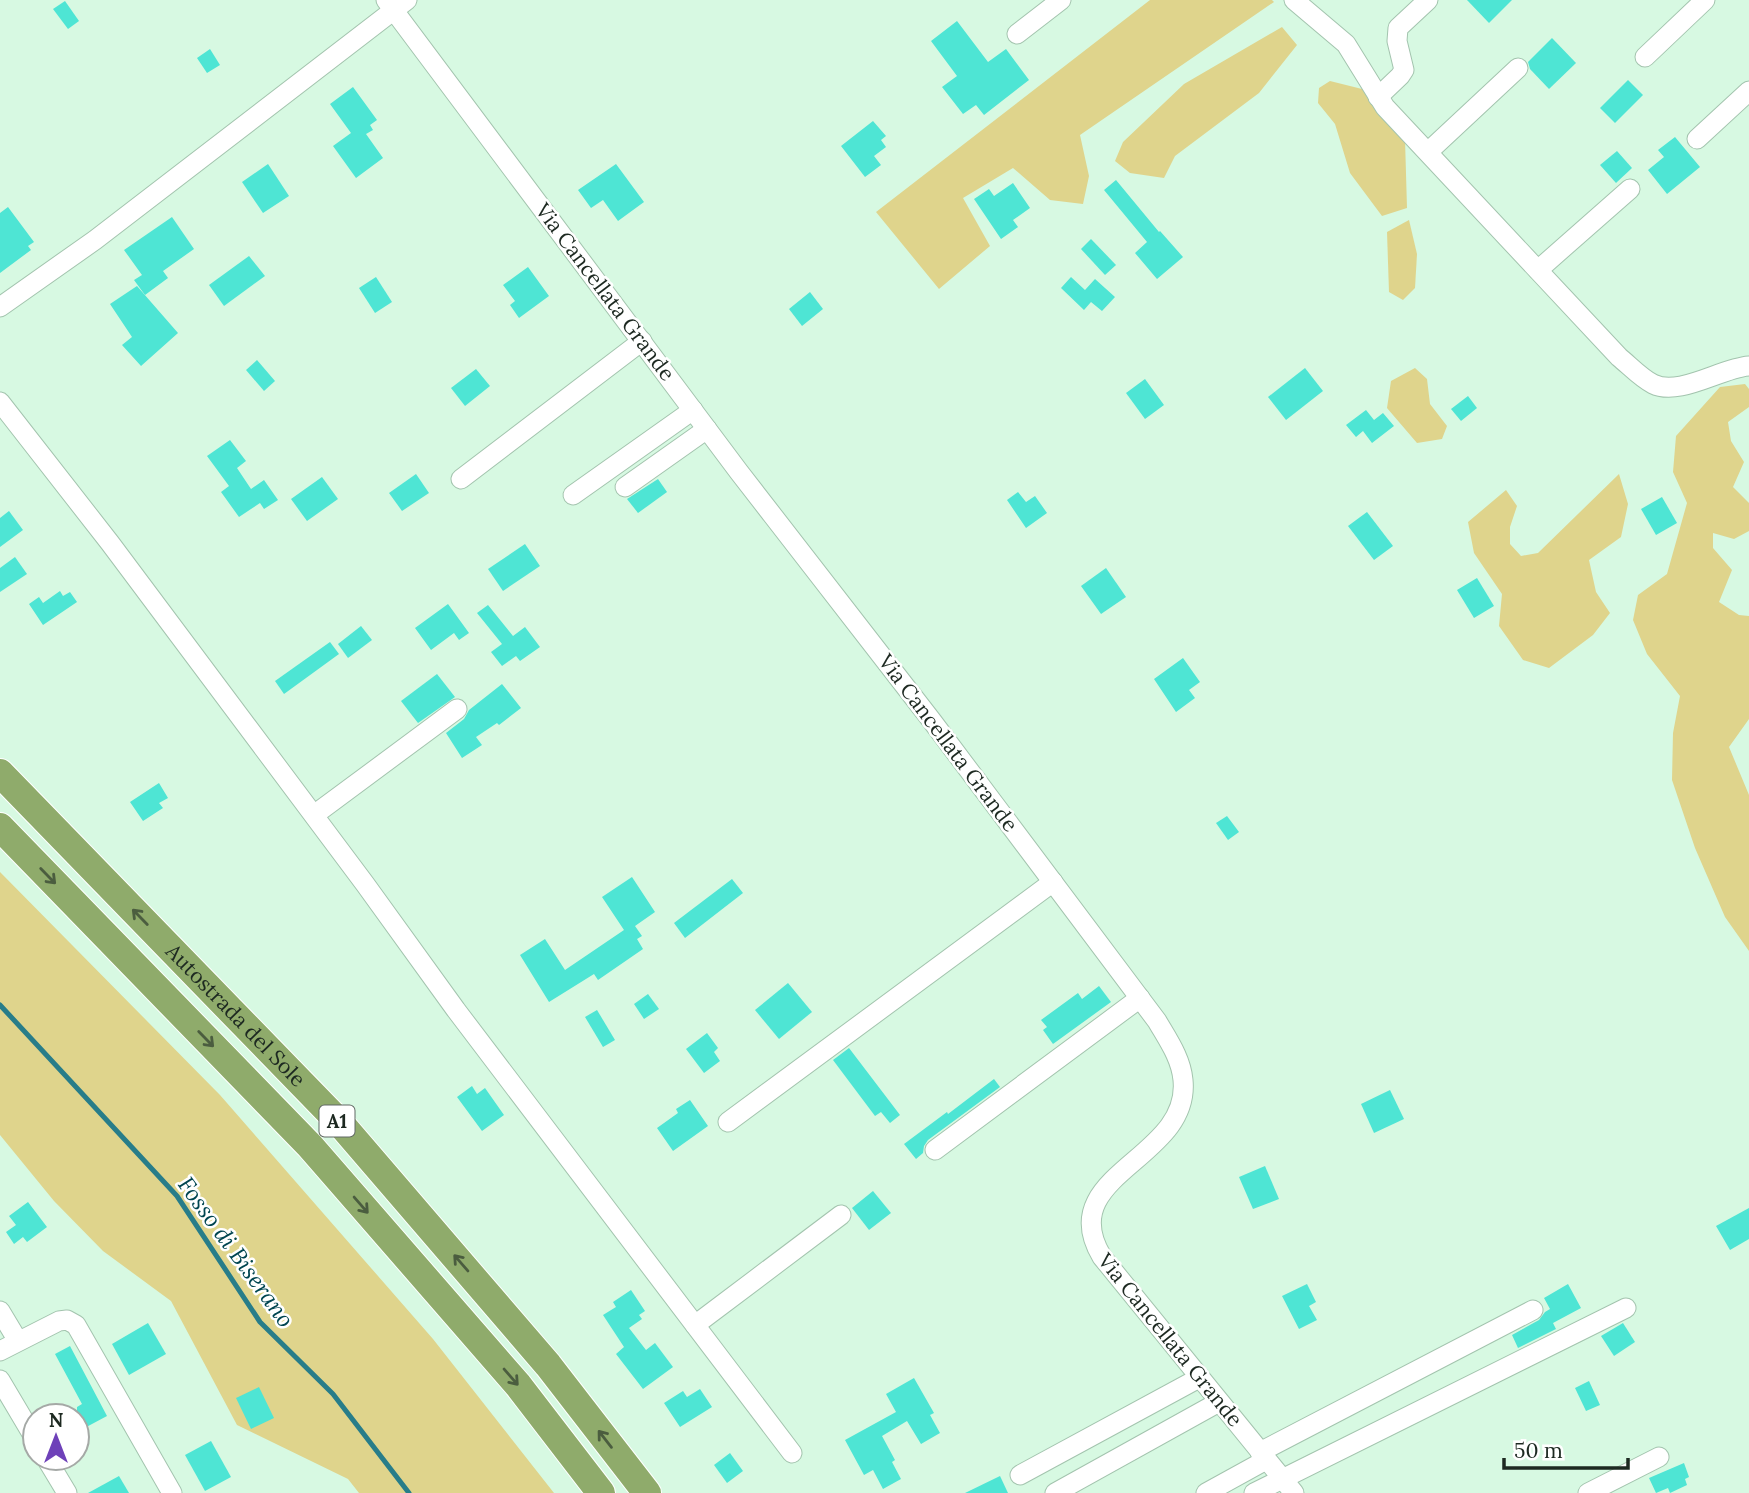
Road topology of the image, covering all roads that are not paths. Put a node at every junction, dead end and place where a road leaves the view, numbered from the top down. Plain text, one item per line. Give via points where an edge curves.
1 (1061, 0) edge
2 (1293, 0) edge
3 (1428, 0) edge
4 (1705, 0) edge
5 (395, 4) edge
6 (1017, 34) dead end
7 (1645, 57) dead end
8 (1517, 68) dead end
9 (1749, 91) edge
10 (1378, 97) junction
11 (1697, 139) dead end
12 (1428, 152) junction
13 (1630, 190) dead end
14 (1538, 270) junction
15 (0, 307) edge
16 (642, 341) junction
17 (1749, 366) edge
18 (0, 402) edge
19 (693, 410) junction
20 (707, 429) junction
21 (461, 479) dead end
22 (625, 487) dead end
23 (573, 495) dead end
24 (457, 709) dead end
25 (0, 773) edge
26 (314, 815) junction
27 (0, 827) edge
28 (1053, 882) junction
29 (1140, 998) junction
30 (728, 1122) dead end
31 (935, 1150) dead end
32 (841, 1215) dead end
33 (1626, 1308) dead end
34 (1533, 1310) dead end
35 (0, 1311) edge
36 (695, 1325) junction
37 (18, 1341) junction
38 (0, 1351) edge
39 (1199, 1378) junction
40 (0, 1380) edge
41 (1219, 1402) junction
42 (21, 1415) edge
43 (792, 1453) dead end
44 (1263, 1456) junction
45 (1659, 1457) dead end
46 (54, 1472) edge
47 (1020, 1475) dead end
48 (1288, 1485) edge
49 (67, 1493) edge
50 (173, 1493) edge
51 (601, 1493) edge
52 (647, 1493) edge
53 (1055, 1493) edge
54 (1206, 1493) edge
55 (1254, 1493) edge
56 (1588, 1493) edge

1 - 6 street
2 - 10 street via 1346,44
3 - 10 street via 1398,29 1404,70
4 - 7 street
5 - 15 street via 95,240
5 - 16 street, Via Cancellata Grande
8 - 12 street
9 - 11 street
10 - 12 street
12 - 14 street
13 - 14 street
14 - 17 street via 1619,356 1656,386 1681,386
16 - 19 street, Via Cancellata Grande
16 - 21 street
18 - 26 street
19 - 20 street, Via Cancellata Grande
19 - 23 street
20 - 22 street
20 - 28 street, Via Cancellata Grande
24 - 26 street
52 -> 25 highway, Autostrada del Sole / A1 via 548,1365 340,1123
26 - 36 street
27 -> 51 highway, Autostrada del Sole / A1 via 310,1146 518,1385
28 - 29 street, Via Cancellata Grande
28 - 30 street
29 - 31 street
29 - 39 street, Via Cancellata Grande via 1179,1062 1182,1101 1161,1139 1098,1195 1091,1231 1102,1257
32 - 36 street
33 - 48 street
34 - 44 street
35 - 37 street
36 - 43 street
37 - 38 street
37 - 50 street via 59,1321 76,1325
39 - 41 street, Via Cancellata Grande
39 - 47 street
40 - 42 street
41 - 44 street, Via Cancellata Grande
41 - 53 street
44 - 48 street, Via Cancellata Grande
44 - 54 street
45 - 56 street
46 - 49 street
48 - 55 street

